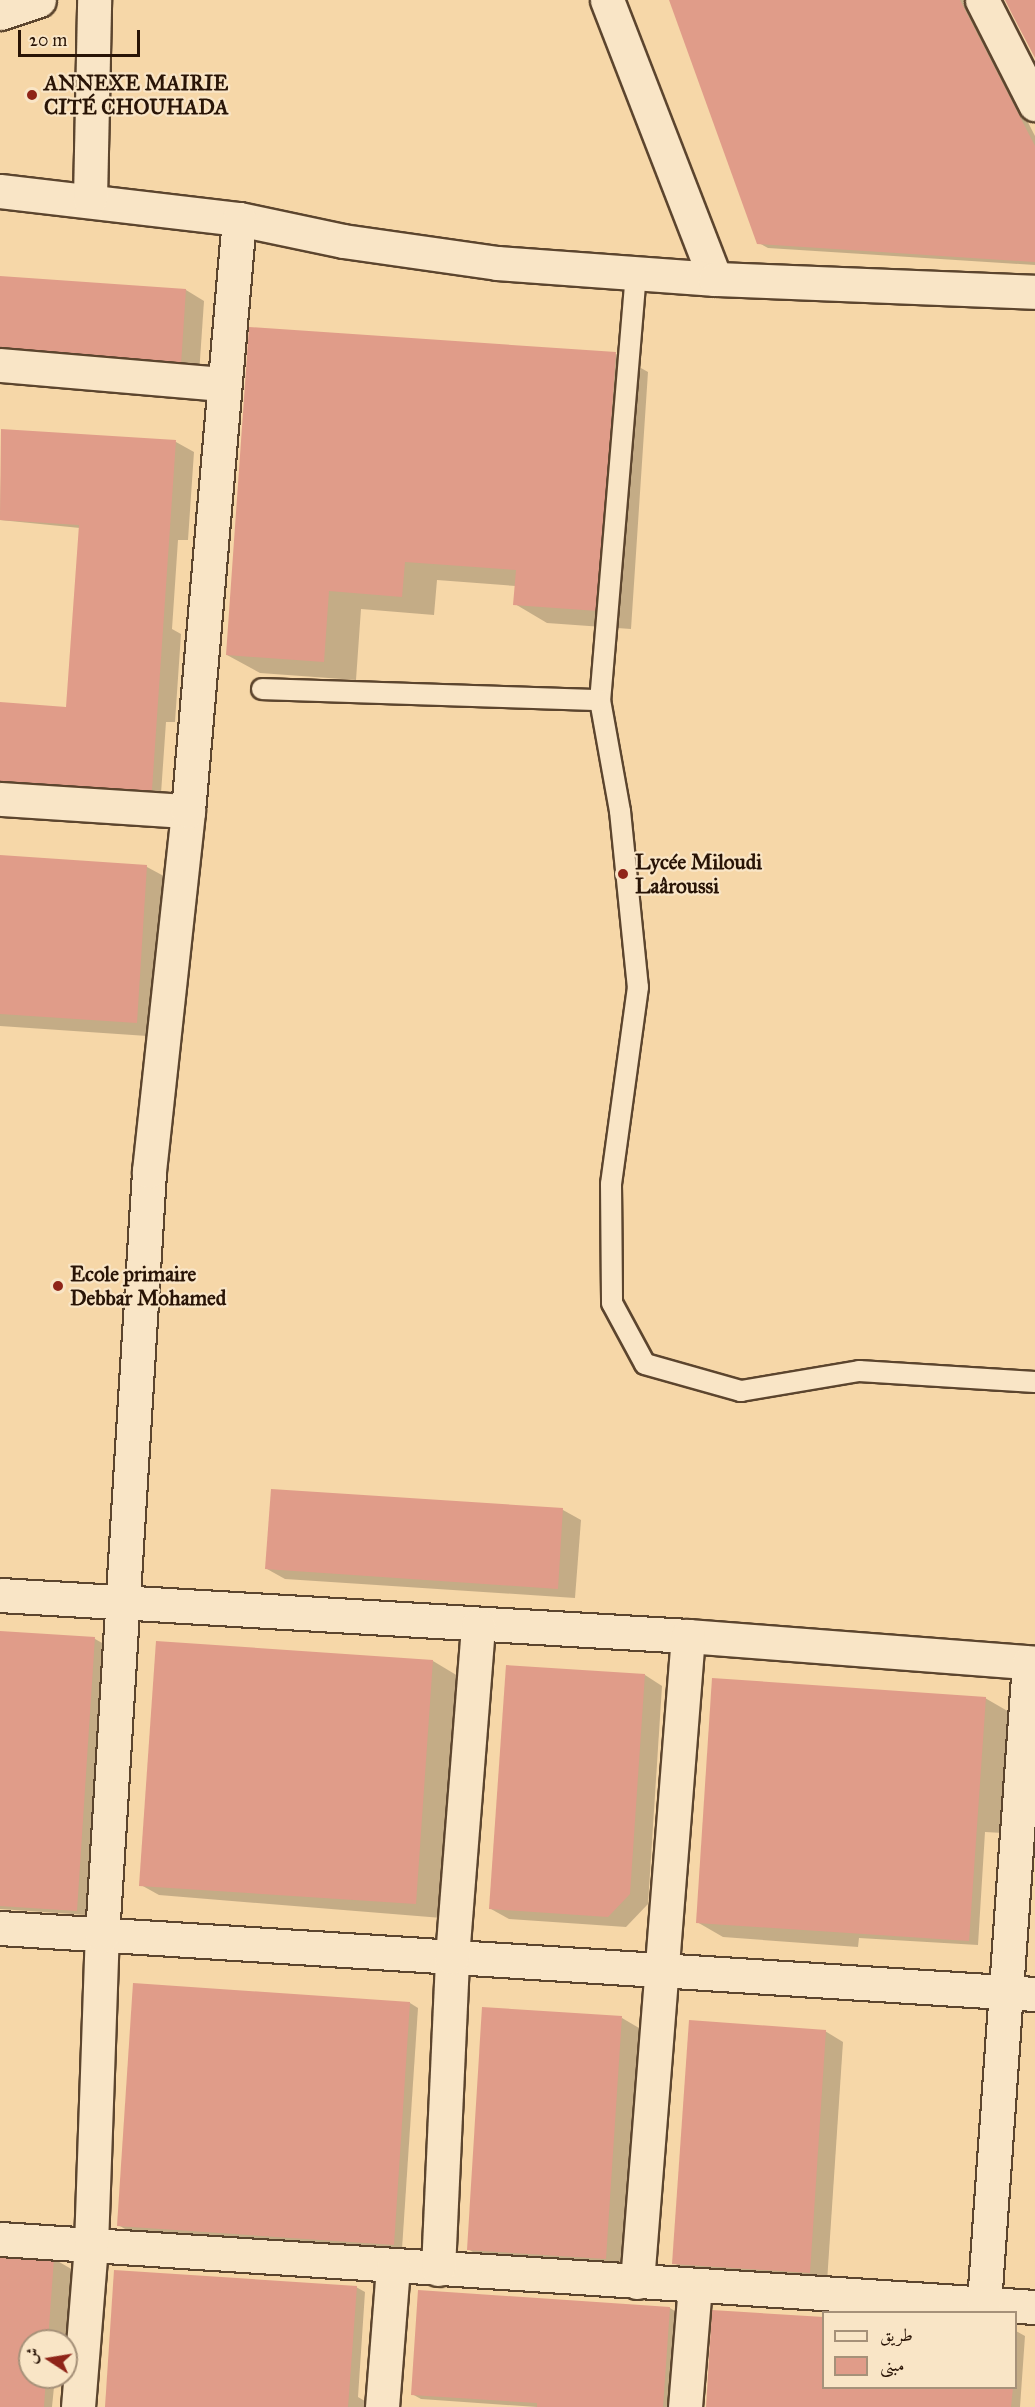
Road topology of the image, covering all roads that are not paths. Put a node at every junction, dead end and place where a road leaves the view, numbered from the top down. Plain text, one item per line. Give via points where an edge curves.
1 (39, 0) edge
2 (94, 0) edge
3 (608, 0) edge
4 (982, 0) edge
5 (0, 13) edge
6 (1035, 104) edge
7 (0, 191) edge
8 (90, 199) junction
9 (239, 219) junction
10 (636, 273) junction
11 (715, 279) junction
12 (1035, 292) edge
13 (0, 365) edge
14 (223, 384) junction
15 (262, 689) dead end
16 (600, 700) junction
17 (0, 799) edge
18 (188, 811) junction
19 (1035, 1382) edge
20 (0, 1595) edge
21 (122, 1605) junction
22 (478, 1625) junction
23 (688, 1636) junction
24 (1032, 1663) edge
25 (0, 1928) edge
26 (102, 1936) junction
27 (452, 1957) junction
28 (662, 1970) junction
29 (1021, 1993) edge
30 (0, 2239) edge
31 (91, 2245) junction
32 (393, 2266) junction
33 (438, 2269) junction
34 (637, 2282) junction
35 (695, 2286) junction
36 (984, 2303) junction
37 (1035, 2307) edge
38 (78, 2407) edge
39 (382, 2407) edge
40 (685, 2407) edge

1 - 5 street
2 - 8 street
3 - 11 street
4 - 6 street
7 - 8 street
8 - 9 street
9 - 10 street via 343,242 473,259
9 - 14 street
10 - 11 street
10 - 16 lane
11 - 12 street
13 - 14 street
14 - 18 street
15 - 16 lane
16 - 19 lane via 620,811 638,987 611,1184 612,1303 645,1364 741,1391 860,1371
17 - 18 street
18 - 21 street via 149,1171
20 - 21 street
21 - 22 street
21 - 26 street
22 - 23 street
22 - 27 street
23 - 24 street
23 - 28 street
24 - 29 street
25 - 26 street
26 - 27 street
26 - 31 street
27 - 28 street
27 - 33 street
28 - 29 street
28 - 34 street
29 - 36 street
30 - 31 street
31 - 32 street
31 - 38 street
32 - 33 street
32 - 39 street
33 - 34 street
34 - 35 street
35 - 36 street
35 - 40 street
36 - 37 street

